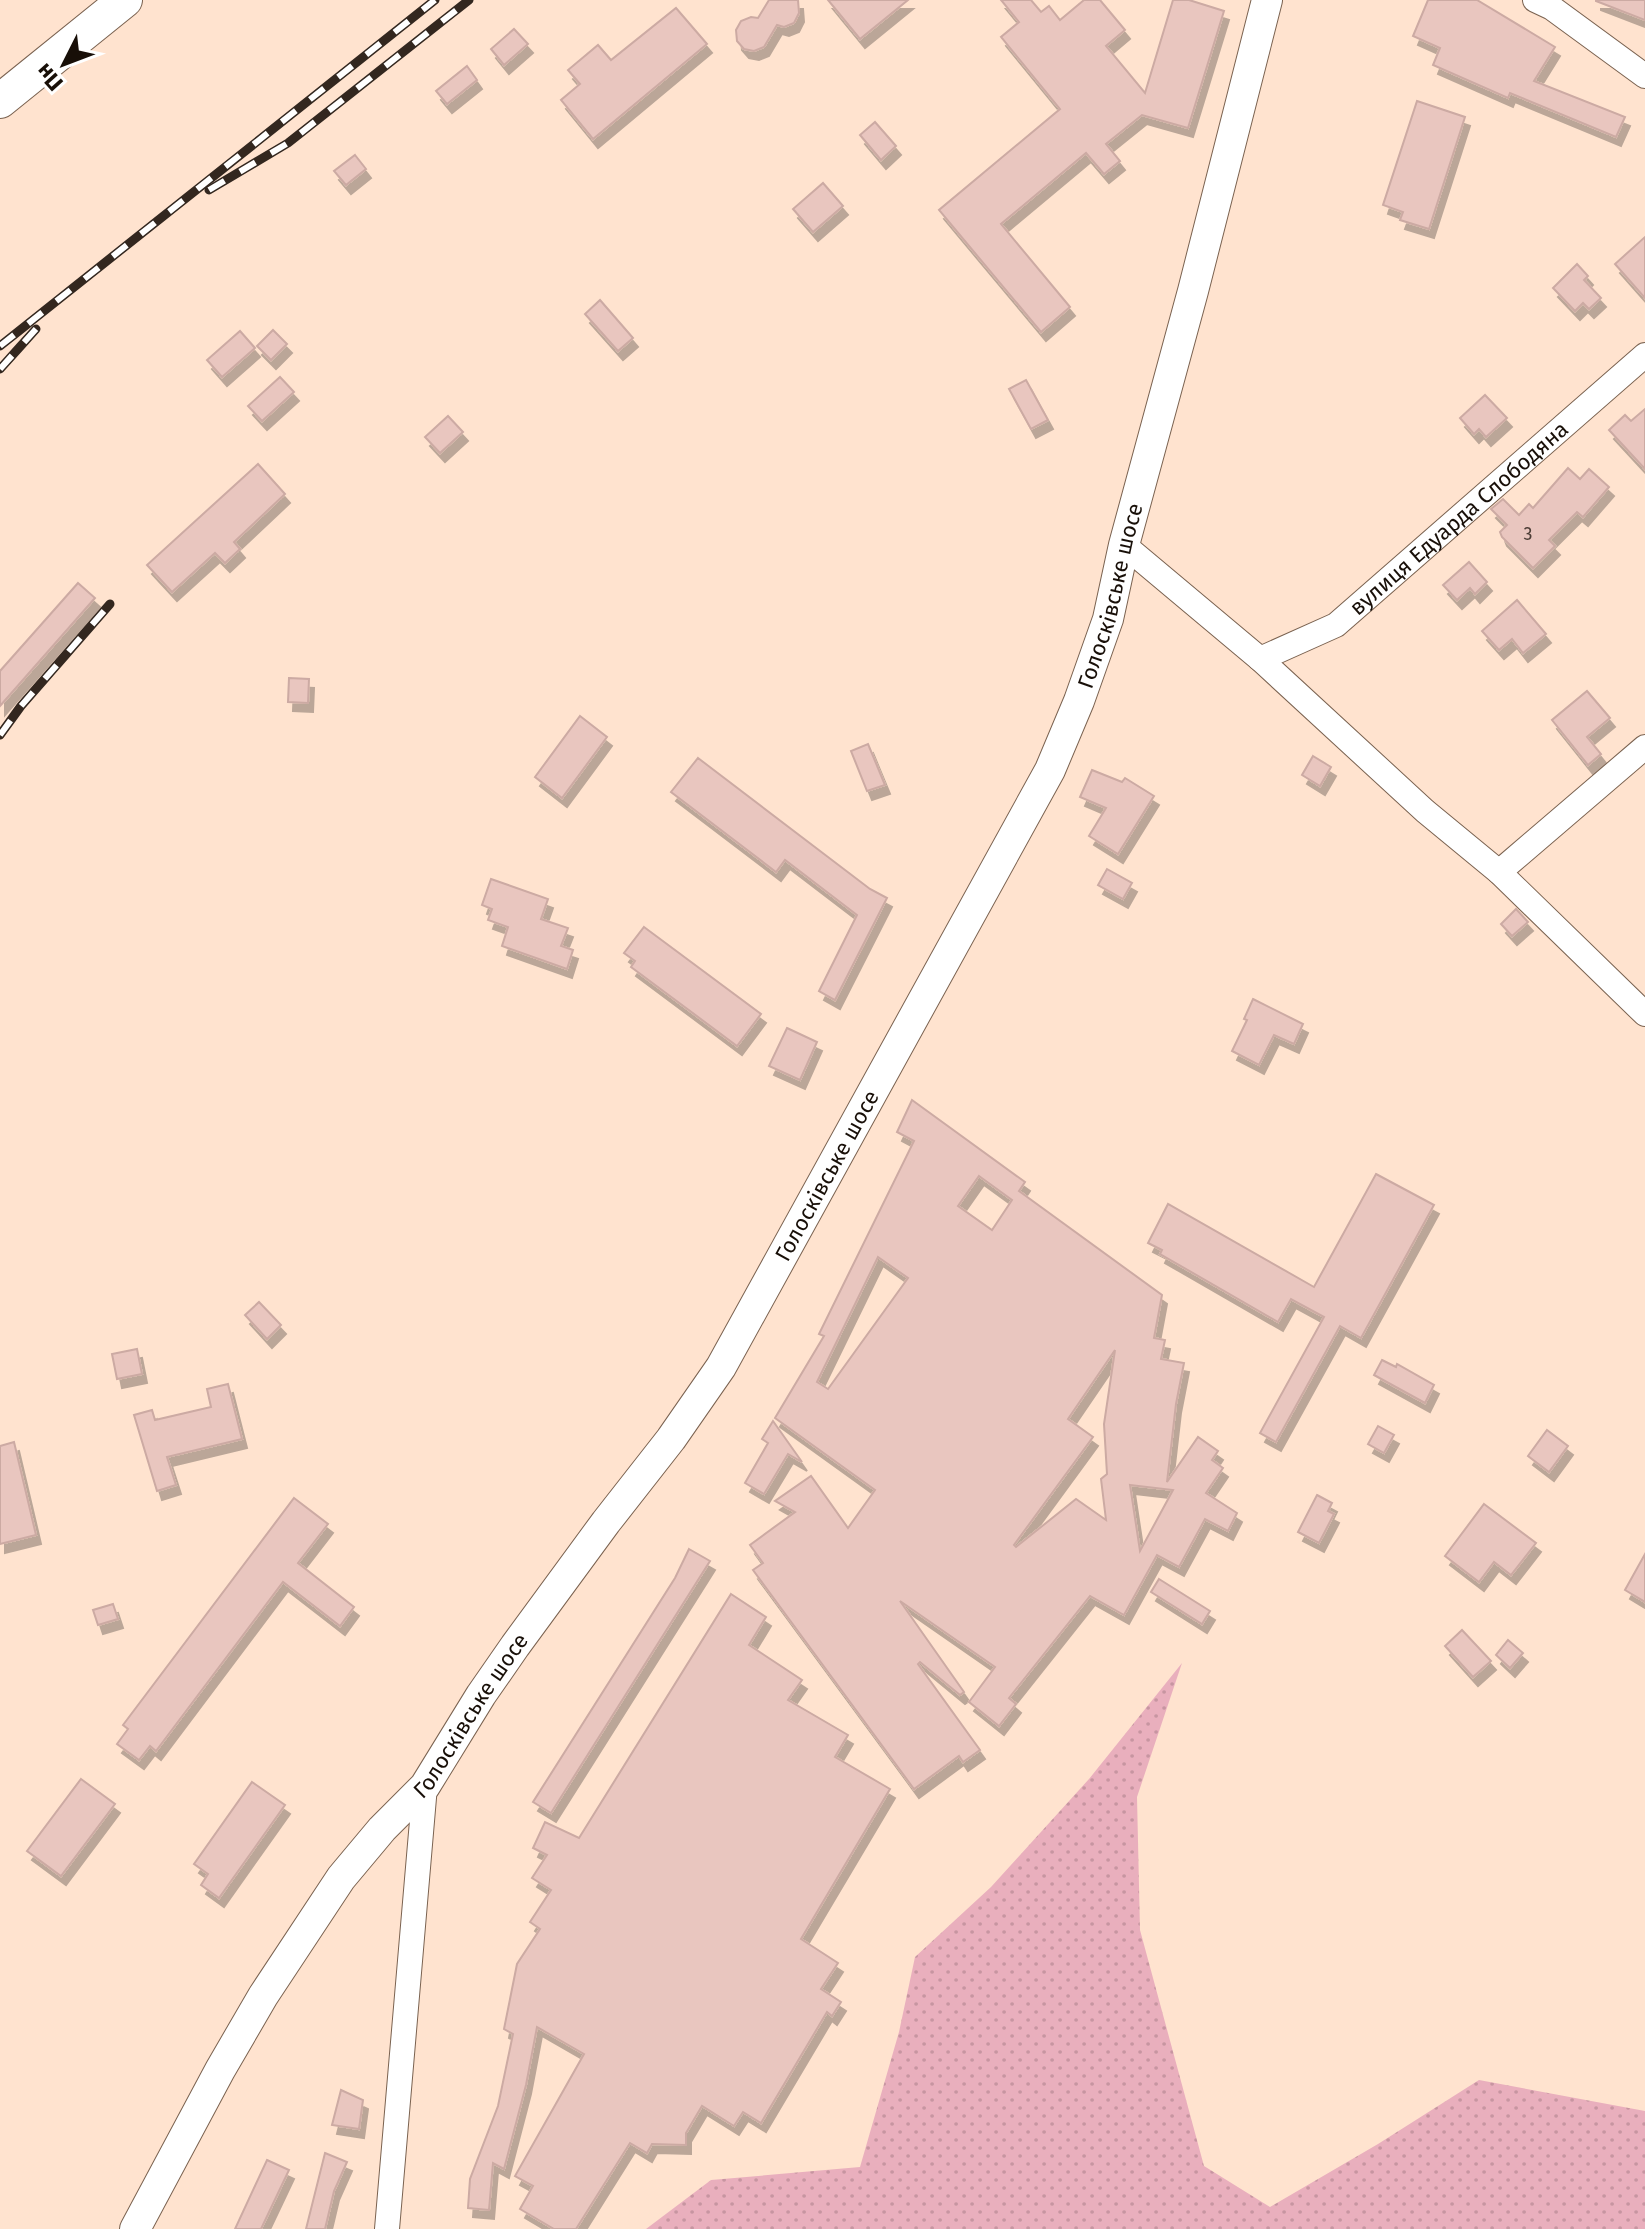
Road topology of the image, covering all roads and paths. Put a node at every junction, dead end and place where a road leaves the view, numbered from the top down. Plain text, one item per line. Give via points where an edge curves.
1 (125, 0) edge
2 (1267, 0) edge
3 (1535, 0) edge
4 (1645, 76) edge
5 (0, 101) edge
6 (1645, 355) edge
7 (1124, 545) junction
8 (1260, 659) junction
9 (1645, 747) edge
10 (1499, 872) junction
11 (1645, 1014) edge
12 (425, 1786) junction
13 (135, 2229) edge
14 (387, 2229) edge

1 - 5 main road
2 - 7 street, Голосківське шосе
3 - 4 street
6 - 8 street, вулиця Едуарда Слободяна via 1336,625
7 - 8 street
7 - 12 street, Голосківське шосе via 1108,619 1050,770 760,1300 721,1367 481,1695
8 - 10 street
9 - 10 street
10 - 11 street
12 - 13 street, Голосківське шосе via 341,1878 271,1984
12 - 14 street

